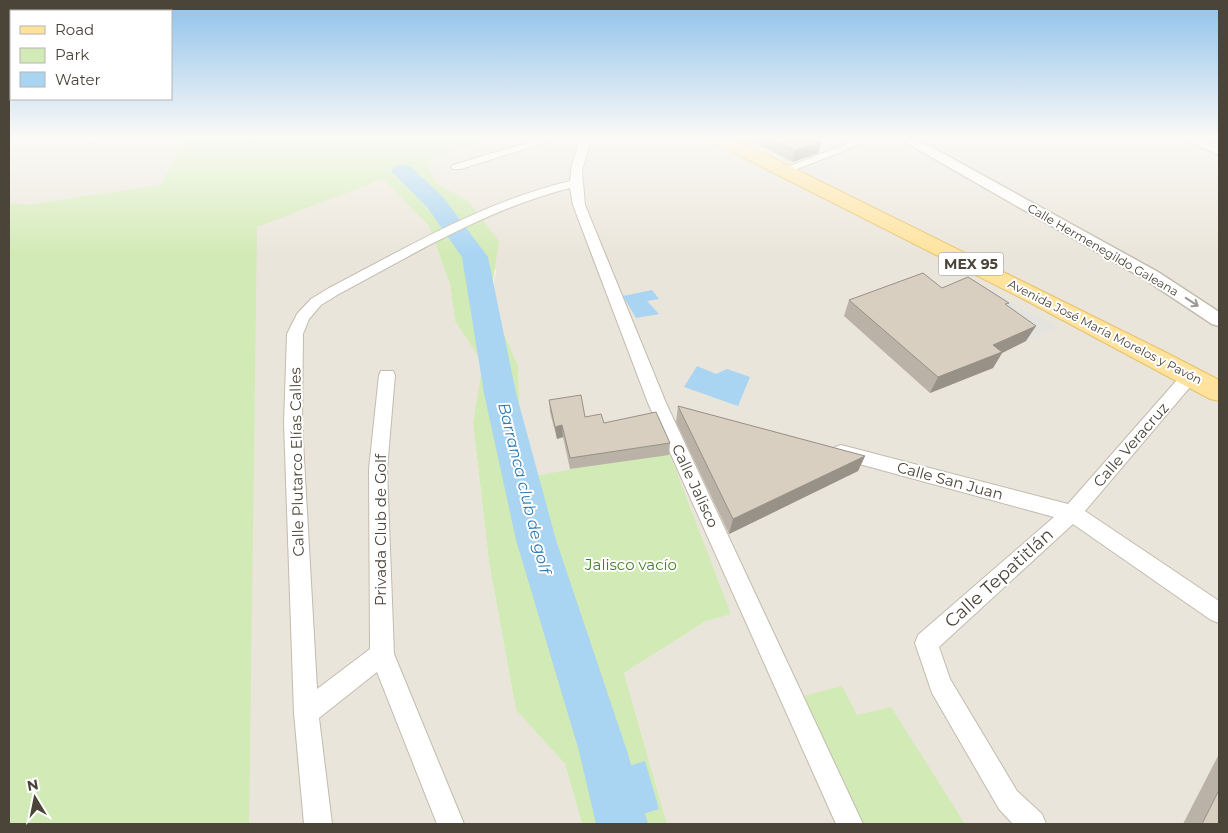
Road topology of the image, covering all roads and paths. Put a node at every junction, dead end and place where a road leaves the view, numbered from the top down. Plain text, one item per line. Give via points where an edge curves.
1 (575, 178) edge
2 (799, 178) edge
3 (977, 178) edge
4 (575, 183) junction
5 (1219, 320) edge
6 (387, 375) dead end
7 (1190, 376) junction
8 (1219, 392) edge
9 (657, 403) junction
10 (676, 408) dead end
11 (821, 446) edge
12 (1072, 513) junction
13 (1219, 612) edge
14 (382, 654) junction
15 (306, 713) junction
16 (318, 824) edge
17 (450, 824) edge
18 (850, 824) edge
19 (1032, 824) edge

1 - 4 street, Calle Jalisco
2 - 7 main road, Avenida José María Morelos y Pavón / MEX 95
3 -> 5 street, Calle Hermenegildo Galeana via 1152,276
4 - 9 street, Calle Jalisco via 579,205
4 - 15 street, Calle Plutarco Elías Calles via 547,189 494,208 328,295 302,316 295,334 293,423
6 - 14 street, Privada Club de Golf via 378,469
7 - 8 main road, Avenida José María Morelos y Pavón / MEX 95
7 - 12 street, Calle Veracruz
9 - 10 street
9 - 18 street, Calle Jalisco
11 - 12 street, Calle San Juan
12 - 13 street, Calle San Juan
12 - 19 street, Calle Tepatitlán via 926,643 940,685 1008,800
14 - 15 street
14 - 17 street, Privada Club de Golf
15 - 16 street, Calle Plutarco Elías Calles

